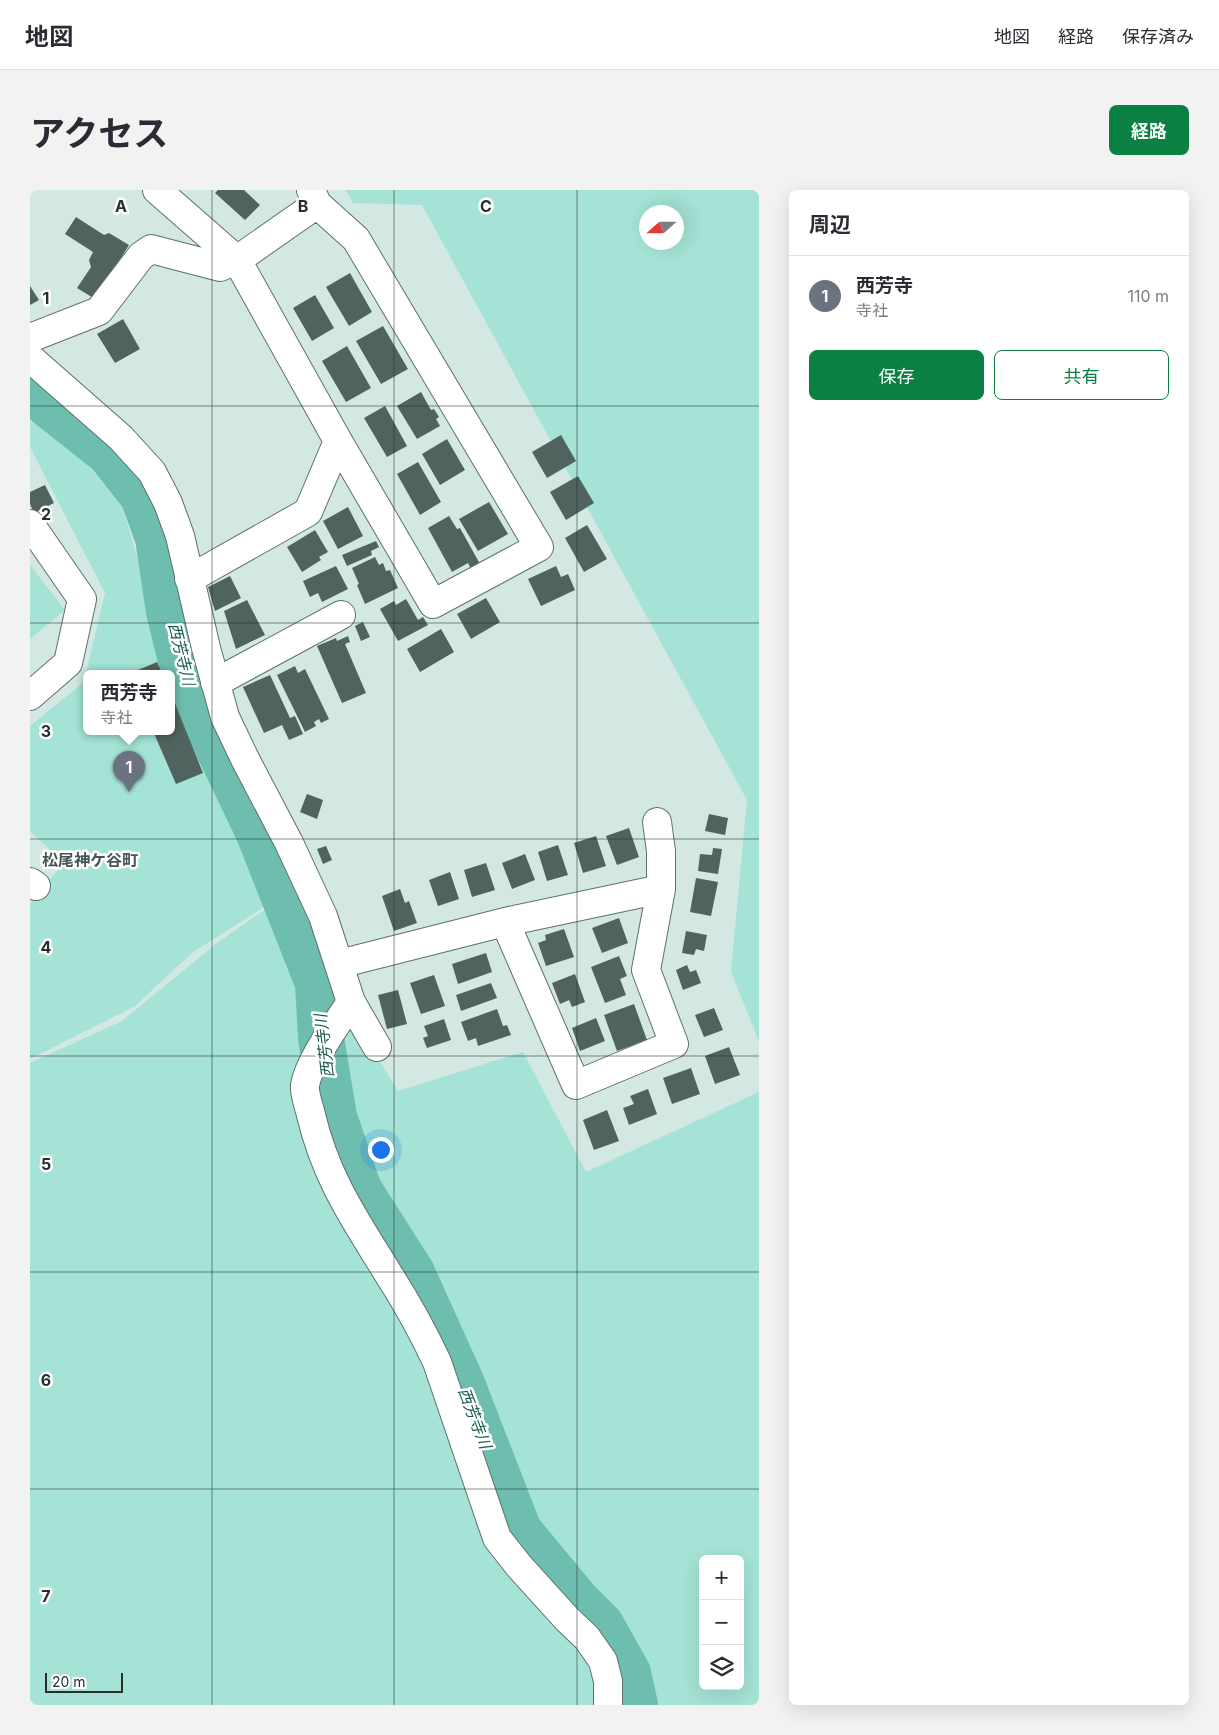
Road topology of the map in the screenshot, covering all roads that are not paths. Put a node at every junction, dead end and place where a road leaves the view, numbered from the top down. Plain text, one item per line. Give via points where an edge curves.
1 (157, 190) edge
2 (314, 197) edge
3 (236, 260) junction
4 (30, 338) edge
5 (30, 358) edge
6 (338, 441) junction
7 (30, 524) edge
8 (190, 579) junction
9 (342, 615) dead end
10 (215, 683) junction
11 (30, 696) edge
12 (657, 822) dead end
13 (660, 889) junction
14 (505, 922) junction
15 (339, 964) junction
16 (351, 1002) junction
17 (376, 1047) dead end
18 (608, 1704) edge

1 - 3 street
2 - 3 street
2 - 6 street via 356,239 539,547 432,604
3 - 4 street via 220,266 151,249 141,256 100,311
3 - 6 street
5 - 8 street via 121,438 152,472 180,536
6 - 8 street via 308,512
7 - 11 street via 82,599 68,663
8 - 10 street
9 - 10 street
10 - 15 street via 225,718 323,916
12 - 13 street via 661,851
13 - 14 street
13 - 14 street via 646,970 674,1044 576,1085
14 - 15 street
15 - 16 street
16 - 17 street
16 - 18 street via 309,1070 305,1088 316,1137 349,1212 390,1276 437,1362 497,1538 604,1661

